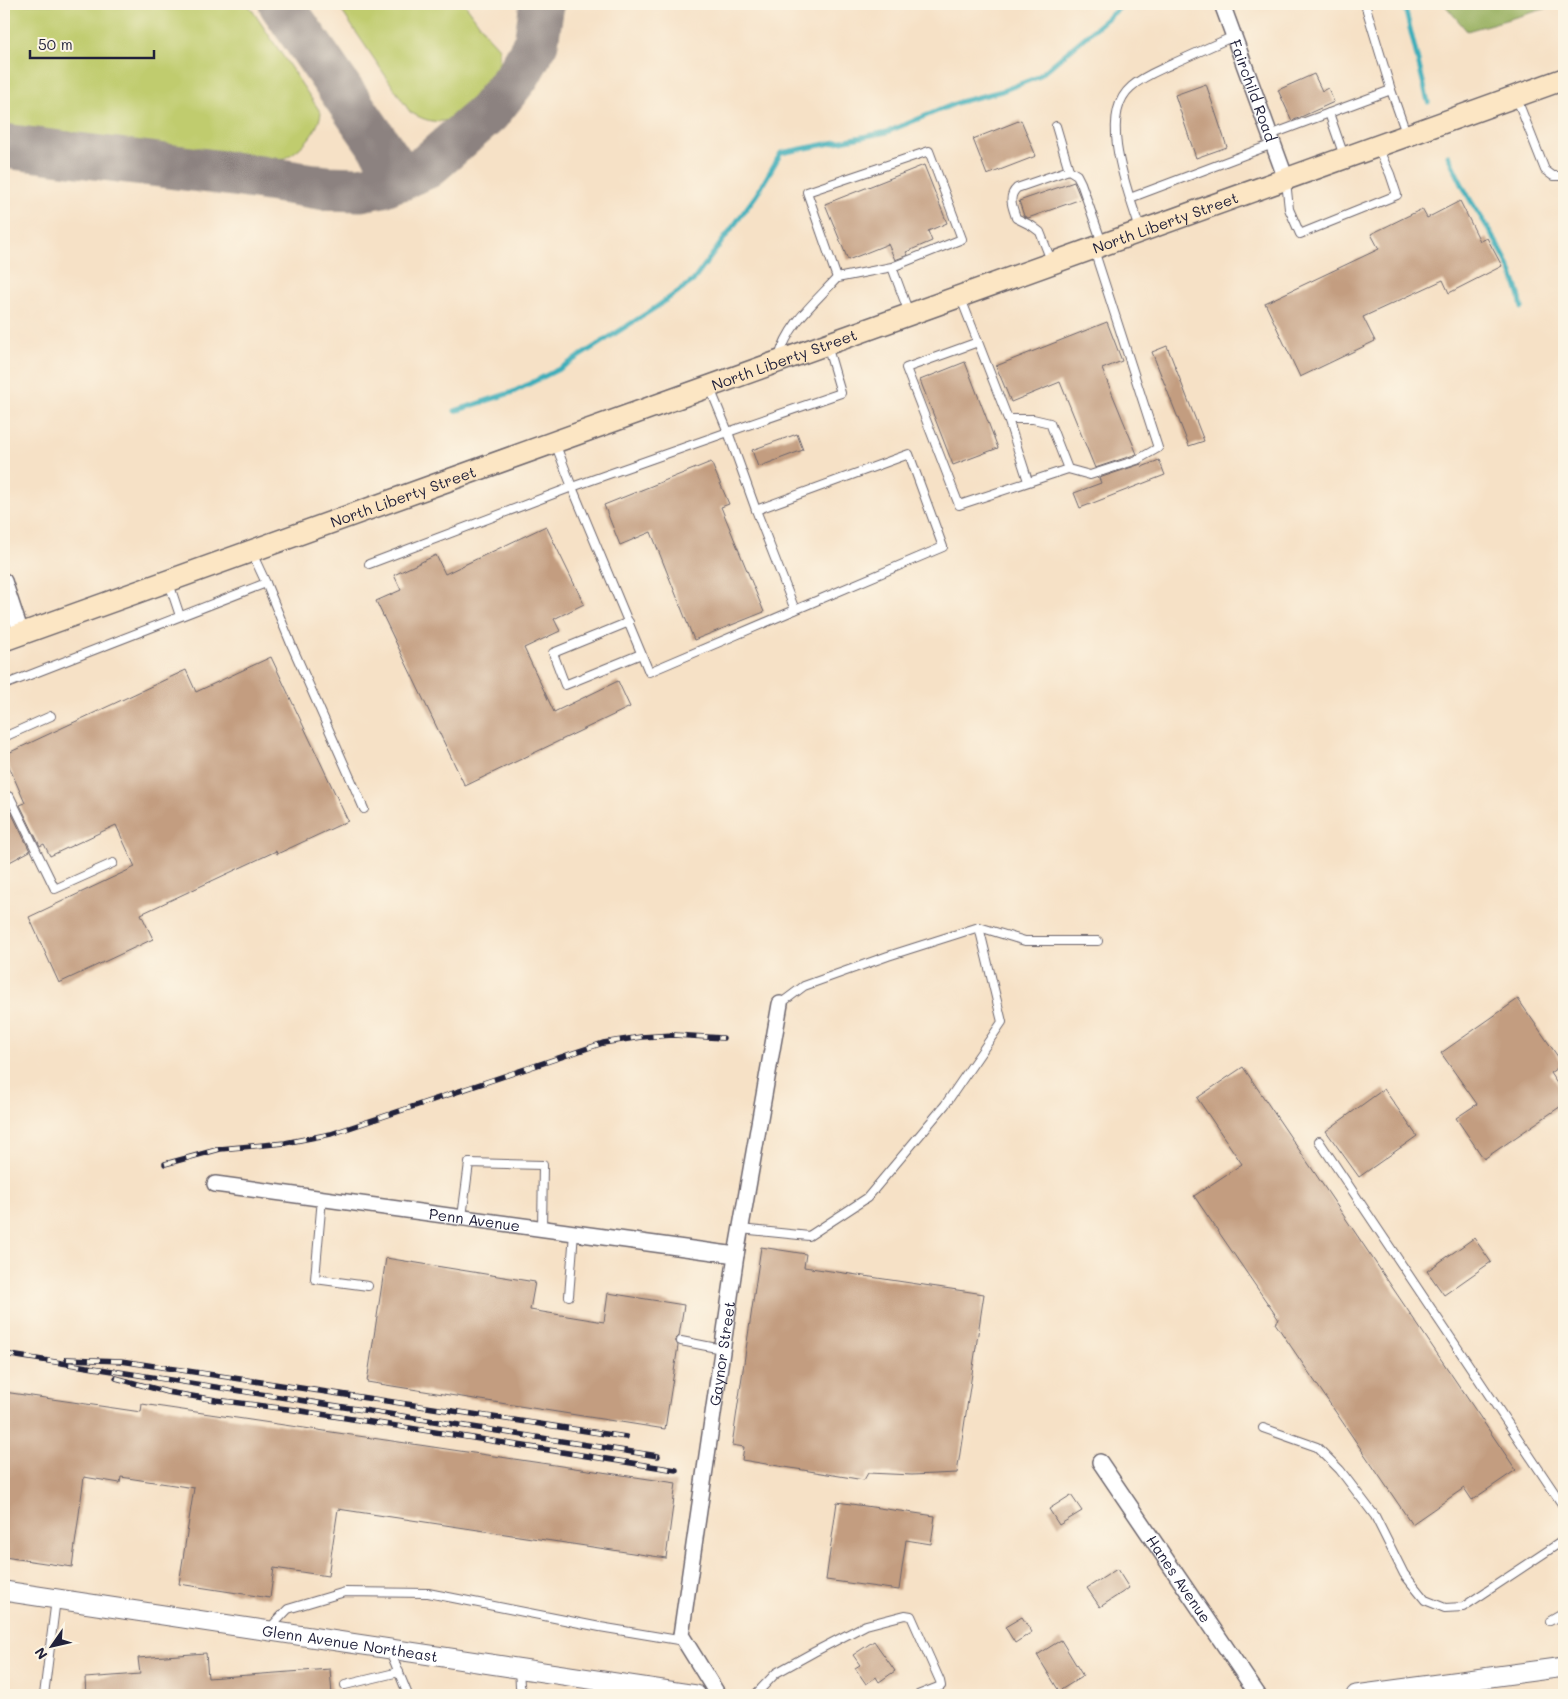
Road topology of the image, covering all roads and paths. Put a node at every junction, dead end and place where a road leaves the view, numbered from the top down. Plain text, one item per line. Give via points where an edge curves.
1 (1222, 4) edge
2 (1365, 4) edge
3 (1234, 36) junction
4 (1564, 79) edge
5 (1392, 90) junction
6 (1516, 96) junction
7 (1329, 113) junction
8 (1056, 126) dead end
9 (1407, 136) junction
10 (1271, 140) junction
11 (1377, 146) junction
12 (1345, 158) junction
13 (1069, 170) junction
14 (1564, 176) edge
15 (1286, 179) junction
16 (1130, 198) junction
17 (1141, 231) junction
18 (1098, 246) junction
19 (1052, 263) junction
20 (892, 267) junction
21 (837, 278) junction
22 (960, 296) junction
23 (910, 314) junction
24 (978, 342) junction
25 (827, 345) junction
26 (778, 362) junction
27 (709, 386) junction
28 (1008, 419) junction
29 (728, 432) junction
30 (554, 441) junction
31 (1068, 469) junction
32 (1028, 481) junction
33 (572, 487) junction
34 (756, 510) junction
35 (251, 551) junction
36 (369, 564) dead end
37 (168, 580) junction
38 (4, 582) edge
39 (266, 583) junction
40 (795, 610) junction
41 (180, 616) junction
42 (628, 622) junction
43 (12, 636) edge
44 (642, 654) junction
45 (4, 685) edge
46 (51, 716) dead end
47 (4, 737) edge
48 (4, 794) edge
49 (364, 809) dead end
50 (113, 863) dead end
51 (979, 927) junction
52 (1098, 941) dead end
53 (780, 1004) joint
54 (1319, 1141) dead end
55 (215, 1184) dead end
56 (322, 1198) junction
57 (462, 1218) junction
58 (542, 1228) junction
59 (740, 1229) junction
60 (574, 1233) junction
61 (736, 1255) junction
62 (368, 1286) dead end
63 (569, 1296) dead end
64 (681, 1341) dead end
65 (722, 1349) junction
66 (1263, 1428) dead end
67 (1100, 1462) dead end
68 (1564, 1508) edge
69 (1564, 1540) edge
70 (4, 1591) edge
71 (56, 1599) junction
72 (1564, 1614) edge
73 (1550, 1620) dead end
74 (267, 1631) junction
75 (685, 1641) junction
76 (390, 1649) junction
77 (1564, 1667) edge
78 (518, 1668) junction
79 (399, 1672) junction
80 (1441, 1683) junction
81 (346, 1685) dead end
82 (44, 1695) edge
83 (408, 1695) edge
84 (524, 1695) edge
85 (696, 1695) edge
86 (718, 1695) edge
87 (754, 1695) edge
88 (918, 1695) edge
89 (1258, 1695) edge
90 (1356, 1695) edge
91 (1424, 1695) edge

1 - 3 street, Fairchild Road
2 - 5 lane
3 - 10 street, Fairchild Road
3 - 16 lane via 1156,71 1130,87 1121,99 1116,131 1120,167
4 - 6 main road, North Liberty Street
5 - 7 lane
5 - 9 lane
6 - 9 main road, North Liberty Street
6 - 14 lane via 1545,170 1553,176
7 - 10 lane
7 - 12 lane
8 - 13 lane
9 - 11 main road, North Liberty Street
10 - 15 street, Fairchild Road
10 - 16 lane
11 - 12 main road, North Liberty Street
11 - 15 lane via 1397,195 1300,234 1289,208
12 - 15 main road, North Liberty Street
13 - 18 lane via 1081,183
13 - 19 lane via 1012,192 1016,218 1040,232
15 - 17 main road, North Liberty Street
16 - 17 lane
17 - 18 main road, North Liberty Street
18 - 19 main road, North Liberty Street
18 - 31 lane via 1158,448 1137,460 1090,475
19 - 22 main road, North Liberty Street
20 - 21 lane
20 - 21 lane via 962,239 928,151 807,192
20 - 23 lane
21 - 26 lane via 791,329 782,343
22 - 23 main road, North Liberty Street
22 - 24 lane
23 - 25 main road, North Liberty Street
24 - 28 lane
24 - 32 lane via 906,368 959,505
25 - 26 main road, North Liberty Street
25 - 29 lane via 841,393
26 - 27 main road, North Liberty Street
27 - 29 lane
27 - 30 main road, North Liberty Street
28 - 31 lane via 1050,423
28 - 32 lane
29 - 33 lane
29 - 34 lane
30 - 33 lane
30 - 35 main road, North Liberty Street
31 - 32 lane
33 - 36 lane
33 - 42 lane
34 - 40 lane
34 - 40 lane via 910,454 943,548
35 - 37 main road, North Liberty Street
35 - 39 lane
37 - 41 lane
37 - 43 main road, North Liberty Street
38 - 43 street
39 - 41 lane
39 - 49 lane
40 - 44 lane via 649,672
41 - 45 lane
42 - 44 lane
42 - 44 lane via 553,653 565,685
46 - 47 lane
48 - 50 lane via 10,797 55,889
51 - 52 lane via 1025,941
51 - 53 lane via 804,986
51 - 59 lane via 1002,1022 945,1106 866,1198 809,1236
53 - 59 street, Gaynor Street
54 - 68 lane
55 - 56 street, Penn Avenue
56 - 57 street, Penn Avenue
56 - 62 lane via 315,1279
57 - 58 street, Penn Avenue
57 - 58 lane via 469,1163 544,1165
58 - 60 street, Penn Avenue
59 - 61 street, Gaynor Street
60 - 61 street, Penn Avenue
60 - 63 lane
61 - 65 street, Gaynor Street
64 - 65 lane
65 - 75 street, Gaynor Street via 681,1635
66 - 69 lane via 1317,1447 1340,1470 1375,1516 1404,1574 1425,1600 1445,1608 1463,1607
67 - 89 street, Hanes Avenue
70 - 71 street, Glenn Avenue Northeast
71 - 74 street, Glenn Avenue Northeast
71 - 82 lane
72 - 73 lane
74 - 75 lane via 288,1609 345,1592 428,1593
74 - 76 street, Glenn Avenue Northeast
75 - 86 street, Gaynor Street
76 - 78 street, Glenn Avenue Northeast
76 - 79 lane
77 - 80 street
78 - 84 lane
78 - 85 street, Glenn Avenue Northeast
79 - 81 lane
79 - 83 lane
80 - 90 street
80 - 91 street
87 - 88 lane via 776,1673 814,1652 866,1625 905,1615 911,1616 941,1686

